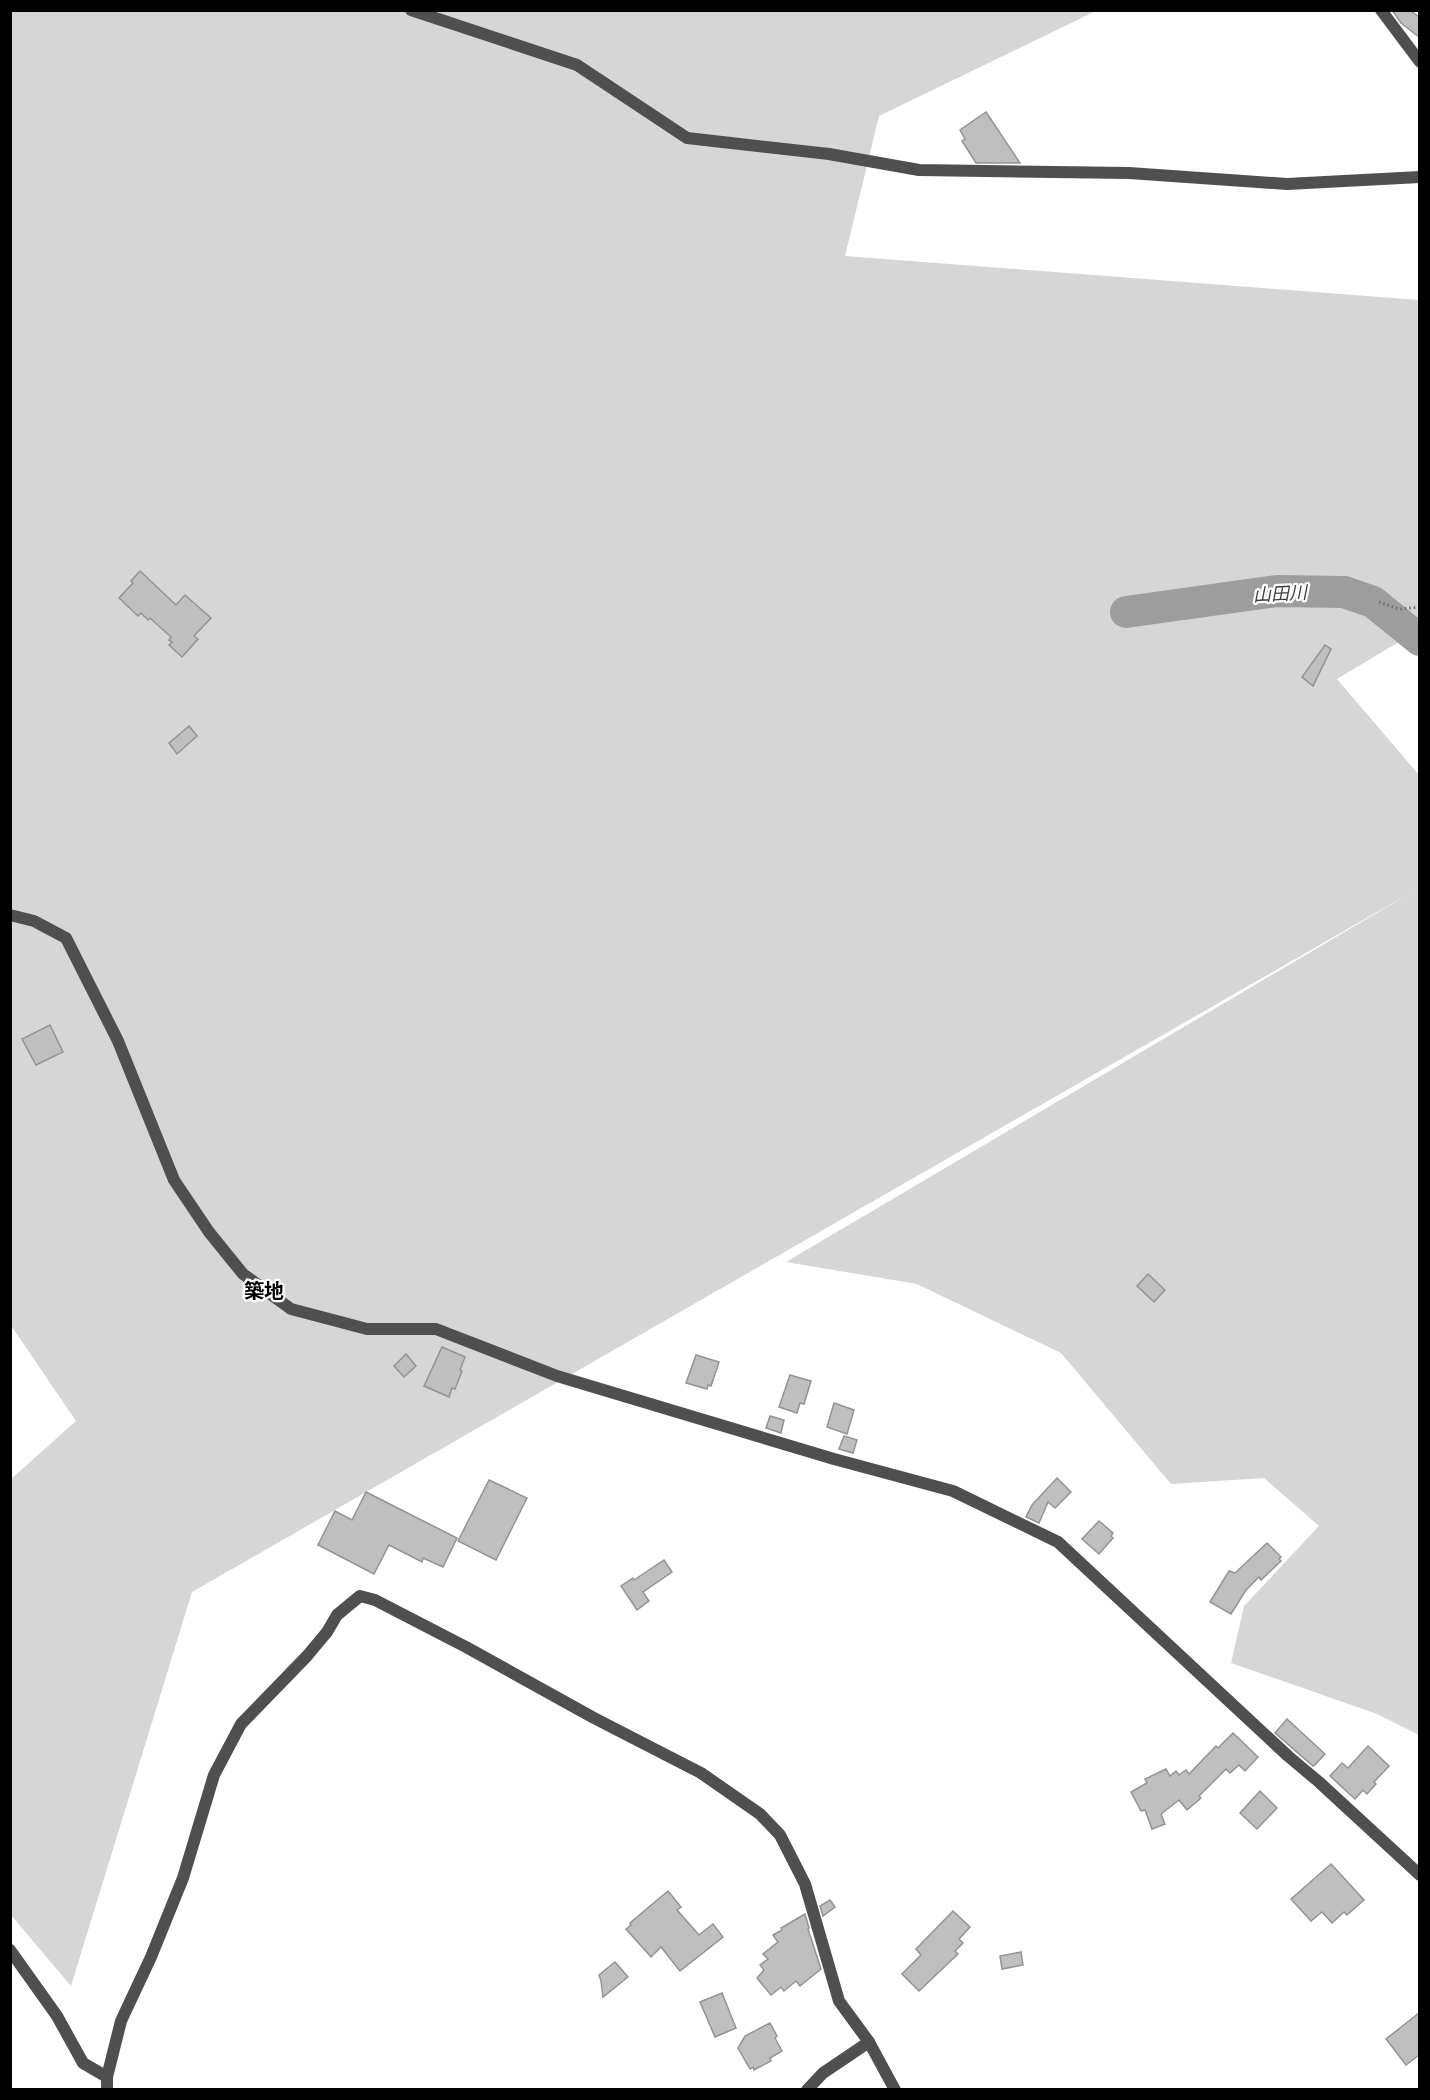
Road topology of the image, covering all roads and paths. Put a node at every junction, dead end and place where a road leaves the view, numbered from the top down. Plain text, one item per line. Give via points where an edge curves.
1 (411, 10) edge
2 (1381, 10) edge
3 (1419, 62) edge
4 (1419, 177) edge
5 (1379, 602) dead end
6 (1419, 607) edge
7 (10, 915) edge
8 (1419, 1875) edge
9 (10, 1950) edge
10 (869, 2043) junction
11 (107, 2083) edge
12 (807, 2090) edge
13 (895, 2090) edge

1 - 4 street via 578,65 687,138 829,154 919,170 1129,173 1287,184
2 - 3 street
5 - 6 path via 1399,609
7 - 8 street via 34,921 66,938 118,1041 174,1180 243,1274 291,1309 368,1329 436,1329 557,1376 953,1491 1006,1515 1058,1542
9 - 11 street via 57,2016 82,2063
10 - 11 street via 839,2001 805,1884 780,1835 760,1814 701,1773 375,1599 360,1596 337,1615 307,1656 241,1724 214,1775 183,1878 121,2021
10 - 12 street via 823,2073
10 - 13 street

